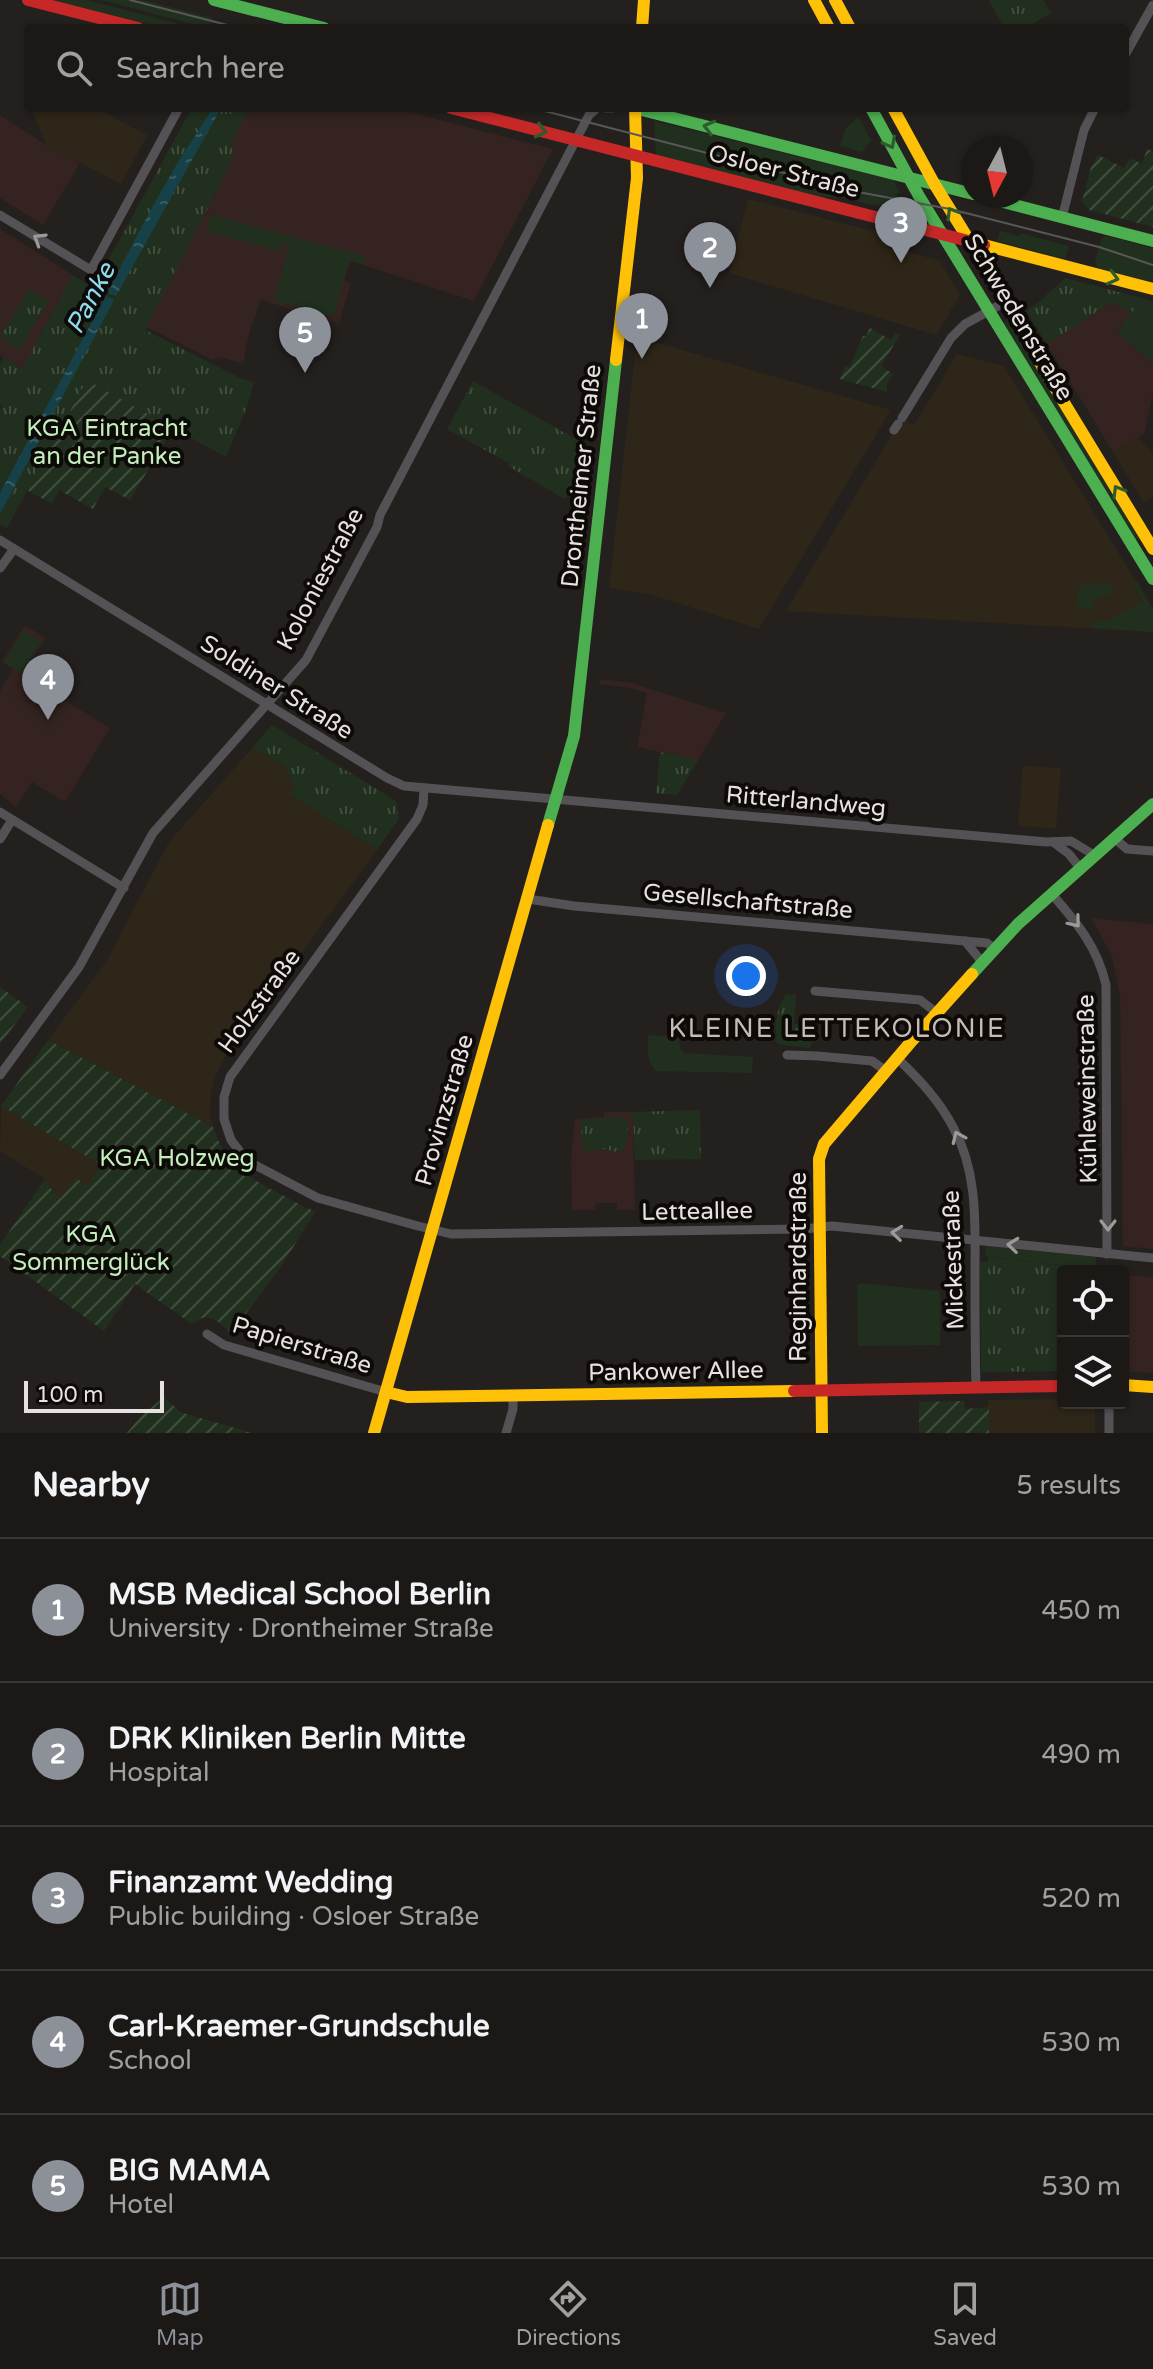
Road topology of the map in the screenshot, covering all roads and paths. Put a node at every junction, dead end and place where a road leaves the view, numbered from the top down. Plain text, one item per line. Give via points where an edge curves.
1 (28, 0) edge
2 (214, 0) edge
3 (644, 0) edge
4 (814, 0) edge
5 (835, 0) edge
6 (238, 3) edge
7 (1153, 5) edge
8 (122, 24) edge
9 (310, 24) edge
10 (642, 24) edge
11 (827, 24) edge
12 (848, 24) edge
13 (1129, 48) edge
14 (177, 112) edge
15 (467, 112) edge
16 (592, 112) edge
17 (635, 112) edge
18 (651, 112) edge
19 (873, 112) edge
20 (895, 112) edge
21 (1093, 112) edge
22 (577, 140) junction
23 (637, 156) junction
24 (909, 178) junction
25 (935, 185) junction
26 (961, 191) edge
27 (1025, 208) edge
28 (0, 215) edge
29 (1062, 218) junction
30 (942, 234) junction
31 (969, 241) junction
32 (1153, 241) edge
33 (1153, 289) edge
34 (1007, 301) junction
35 (989, 311) junction
36 (898, 424) dead end
37 (0, 540) edge
38 (14, 549) junction
39 (1153, 549) edge
40 (1147, 558) edge
41 (0, 568) edge
42 (1153, 579) edge
43 (267, 704) junction
44 (424, 788) junction
45 (556, 799) junction
46 (1153, 804) edge
47 (0, 812) edge
48 (12, 820) junction
49 (1114, 838) junction
50 (0, 839) edge
51 (1053, 842) junction
52 (1153, 851) edge
53 (1094, 855) junction
54 (1080, 868) junction
55 (124, 888) junction
56 (1051, 893) junction
57 (528, 899) junction
58 (965, 941) junction
59 (995, 949) junction
60 (982, 962) junction
61 (815, 991) dead end
62 (937, 1013) junction
63 (787, 1055) dead end
64 (897, 1058) junction
65 (886, 1071) junction
66 (0, 1075) edge
67 (819, 1228) junction
68 (433, 1230) junction
69 (975, 1241) junction
70 (1107, 1254) junction
71 (1153, 1258) edge
72 (207, 1334) dead end
73 (1129, 1385) edge
74 (1057, 1386) edge
75 (1153, 1387) edge
76 (976, 1388) junction
77 (821, 1391) junction
78 (386, 1392) junction
79 (513, 1395) junction
80 (1109, 1409) edge
81 (374, 1433) edge
82 (506, 1433) edge
83 (822, 1433) edge
84 (1109, 1433) edge

1 - 8 main road
2 - 6 main road
3 - 10 main road
4 - 11 main road
5 - 12 main road
6 - 9 main road
7 - 13 street
14 -> 28 street via 91,270
15 -> 22 main road, Osloer Straße
16 - 22 street, Koloniestraße
17 - 23 main road, Drontheimer Straße
24 -> 18 main road, Osloer Straße
19 -> 24 main road, Schwedenstraße
20 - 25 main road, Schwedenstraße
21 - 29 street
22 - 23 main road, Osloer Straße
22 - 43 street, Koloniestraße via 306,660
23 - 30 main road, Osloer Straße
23 - 45 main road, Drontheimer Straße via 576,722
24 - 25 main road, Osloer Straße
24 - 30 main road, Schwedenstraße
25 - 26 main road, Osloer Straße
31 -> 25 main road, Schwedenstraße
27 - 29 main road
29 - 32 main road
30 - 31 main road, Osloer Straße
30 - 35 main road, Schwedenstraße
31 -> 33 main road, Osloer Straße
31 - 34 main road, Schwedenstraße
34 - 35 street
39 -> 34 main road, Schwedenstraße
35 - 36 street via 951,338
35 - 40 main road, Schwedenstraße
37 - 38 street, Soldiner Straße
38 - 41 street
38 - 43 street, Soldiner Straße
40 - 42 main road, Schwedenstraße
43 - 44 street, Soldiner Straße via 387,778
43 - 55 street, Koloniestraße via 153,833
44 - 45 street, Soldiner Straße
44 - 68 street, Holzstraße via 417,819 233,1071 223,1109 231,1140 253,1164 318,1198
45 - 51 street, Ritterlandweg
45 - 57 main road, Provinzstraße
46 - 49 main road, Reginhardstraße
47 - 48 street
48 - 50 street
48 - 55 street
49 - 52 street via 1127,849
49 - 53 main road, Reginhardstraße
51 - 53 street, Ritterlandweg via 1071,841
51 - 54 street
53 - 54 main road, Reginhardstraße
54 - 56 main road, Reginhardstraße
55 - 66 street, Koloniestraße via 79,967
56 - 59 main road, Reginhardstraße
56 -> 70 street, Kühleweinstraße via 1097,952 1106,985
57 - 58 street, Gesellschaftstraße
57 - 68 main road, Provinzstraße
58 - 59 street, Gesellschaftstraße
58 - 60 street
59 - 60 main road, Reginhardstraße
60 - 62 main road, Reginhardstraße
61 - 62 street via 920,1000
62 - 64 main road, Reginhardstraße
63 - 65 street via 872,1061
64 - 65 main road, Reginhardstraße
69 -> 64 street, Mickestraße via 972,1186 956,1131 937,1100
65 - 67 main road, Reginhardstraße via 824,1144 818,1174
67 - 68 street, Letteallee via 451,1234
69 -> 67 street, Letteallee
67 - 77 main road, Reginhardstraße
68 - 78 main road, Provinzstraße
70 -> 69 street, Letteallee
69 - 76 street, Mickestraße
70 - 71 street, Letteallee
72 - 78 street, Papierstraße via 224,1345
73 - 75 main road
74 - 76 main road, Pankower Allee
76 - 77 main road, Pankower Allee
77 - 79 main road, Pankower Allee
77 - 83 main road, Reginhardstraße
78 - 79 main road, Pankower Allee via 407,1397
78 - 81 main road, Provinzstraße
79 - 82 street
80 - 84 street

